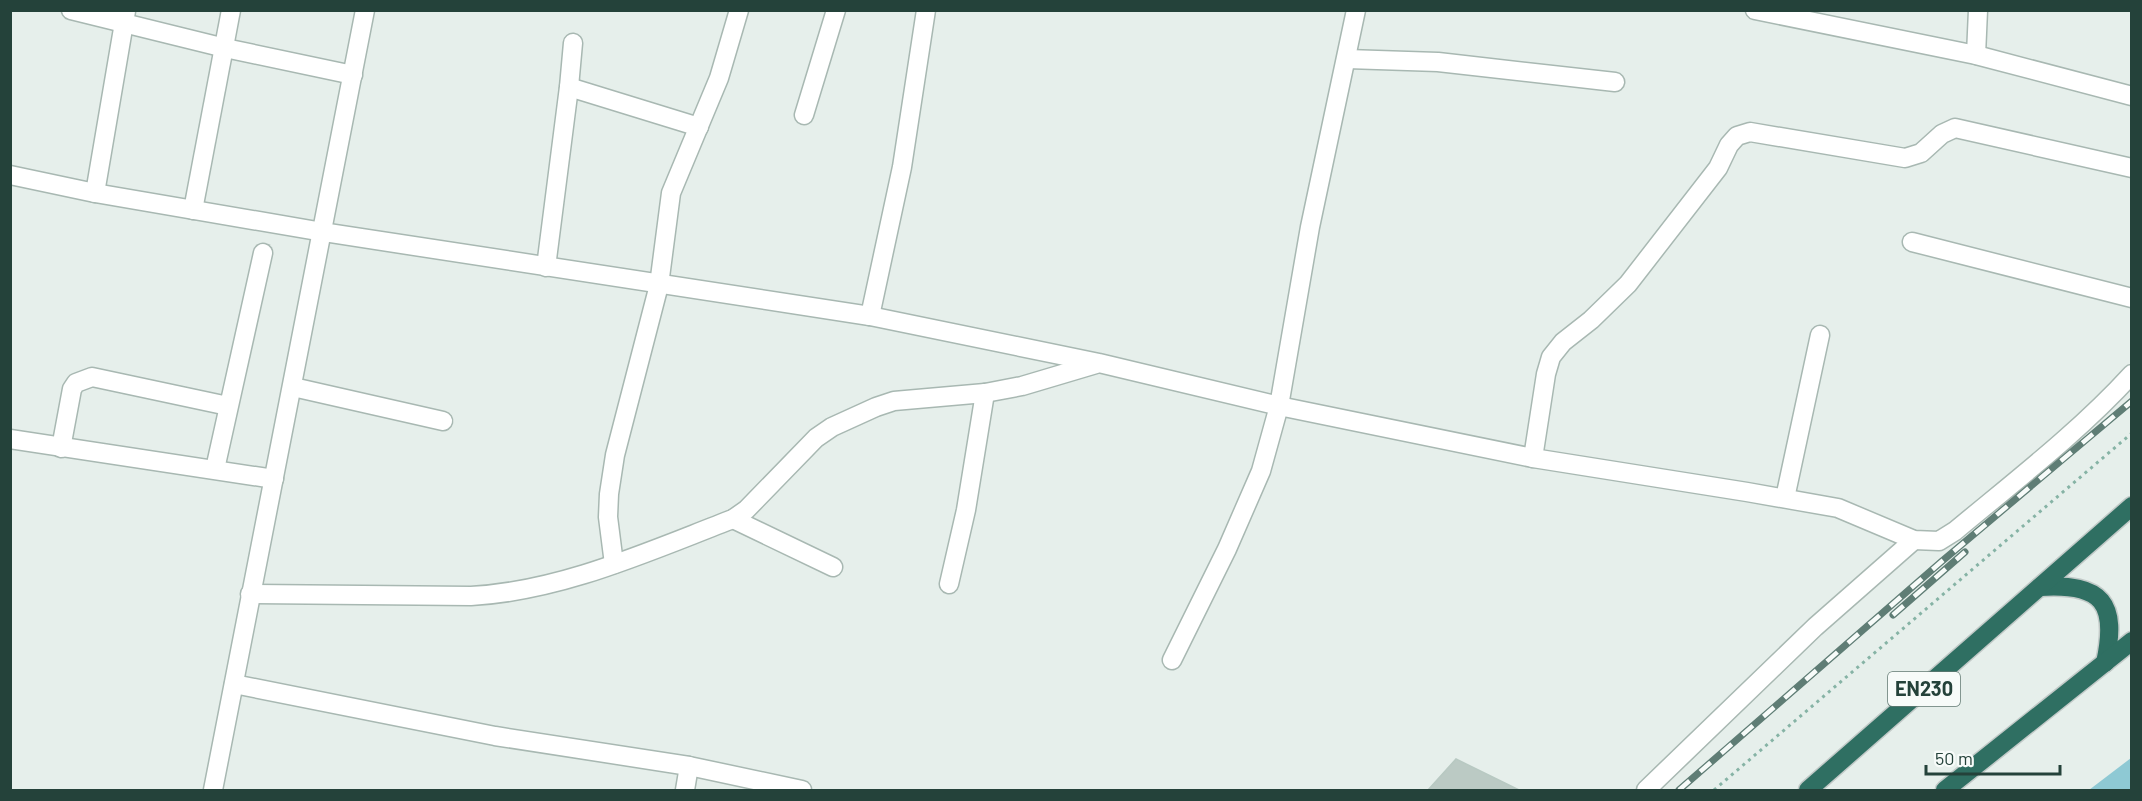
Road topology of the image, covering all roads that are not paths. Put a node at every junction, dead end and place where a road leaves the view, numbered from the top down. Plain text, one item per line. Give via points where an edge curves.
1 (71, 10) edge
2 (231, 10) edge
3 (365, 10) edge
4 (740, 10) edge
5 (836, 10) edge
6 (926, 10) edge
7 (1356, 10) edge
8 (1755, 10) edge
9 (1978, 10) edge
10 (125, 16) edge
11 (573, 43) dead end
12 (225, 48) junction
13 (1976, 55) junction
14 (1347, 59) junction
15 (353, 75) junction
16 (1615, 82) dead end
17 (569, 87) junction
18 (2132, 96) edge
19 (804, 115) dead end
20 (699, 127) junction
21 (2132, 168) edge
22 (10, 175) edge
23 (95, 193) junction
24 (193, 210) junction
25 (323, 232) junction
26 (1912, 242) dead end
27 (263, 253) dead end
28 (546, 267) junction
29 (658, 285) junction
30 (2132, 298) edge
31 (870, 316) junction
32 (1820, 335) dead end
33 (1099, 363) junction
34 (2132, 374) edge
35 (293, 387) junction
36 (985, 393) junction
37 (228, 406) junction
38 (1279, 406) junction
39 (443, 421) dead end
40 (10, 439) edge
41 (61, 448) junction
42 (1533, 458) junction
43 (215, 470) junction
44 (274, 479) junction
45 (1785, 498) junction
46 (2132, 506) edge
47 (733, 519) junction
48 (1914, 540) junction
49 (614, 564) junction
50 (833, 567) dead end
51 (949, 584) dead end
52 (2040, 587) junction
53 (250, 594) junction
54 (2132, 641) edge
55 (1172, 660) dead end
56 (2105, 663) junction
57 (234, 684) junction
58 (689, 766) junction
59 (213, 790) edge
60 (685, 790) edge
61 (802, 790) edge
62 (1646, 790) edge
63 (1808, 790) edge
64 (1945, 790) edge

1 - 10 street
2 - 12 street
3 - 15 street
4 - 20 street
5 - 19 street
6 - 31 street via 902,167
7 - 14 street
8 - 13 street
9 - 13 street
10 - 12 street
10 - 23 street
11 - 17 street
12 - 15 street
12 - 24 street
13 - 18 street
14 - 16 street via 1438,62
14 - 38 street via 1311,227
15 - 25 street
17 - 20 street
17 - 28 street
20 - 29 street via 672,193
21 - 42 street via 1954,128 1921,153 1905,158 1749,132 1737,136 1718,168 1628,284 1551,357
22 - 23 street
23 - 24 street
24 - 25 street
25 - 28 street
25 - 35 street
26 - 30 street
27 - 37 street
28 - 29 street
29 - 31 street
29 - 49 street via 615,455 608,517
31 - 33 street
32 - 45 street
33 - 36 street
33 - 38 street
34 - 48 street via 1956,531 1939,541
35 - 39 street
35 - 44 street
36 - 47 street via 894,401 832,427
36 - 51 street
37 - 41 street via 92,377 76,383 72,389
37 - 43 street
38 - 42 street
38 - 55 street via 1261,471
40 - 41 street
41 - 43 street
42 - 45 street
43 - 44 street
44 - 53 street
45 - 48 street via 1838,508
46 - 52 highway, EN230
47 - 49 street
47 - 50 street
48 - 62 street via 1815,627
49 - 53 street via 505,594
52 - 56 highway via 2076,587 2101,601 2110,625
52 - 63 highway, EN230
53 - 57 street
54 - 56 highway
56 - 64 highway
57 - 58 street via 495,736
57 - 59 street
58 - 60 street
58 - 61 street

